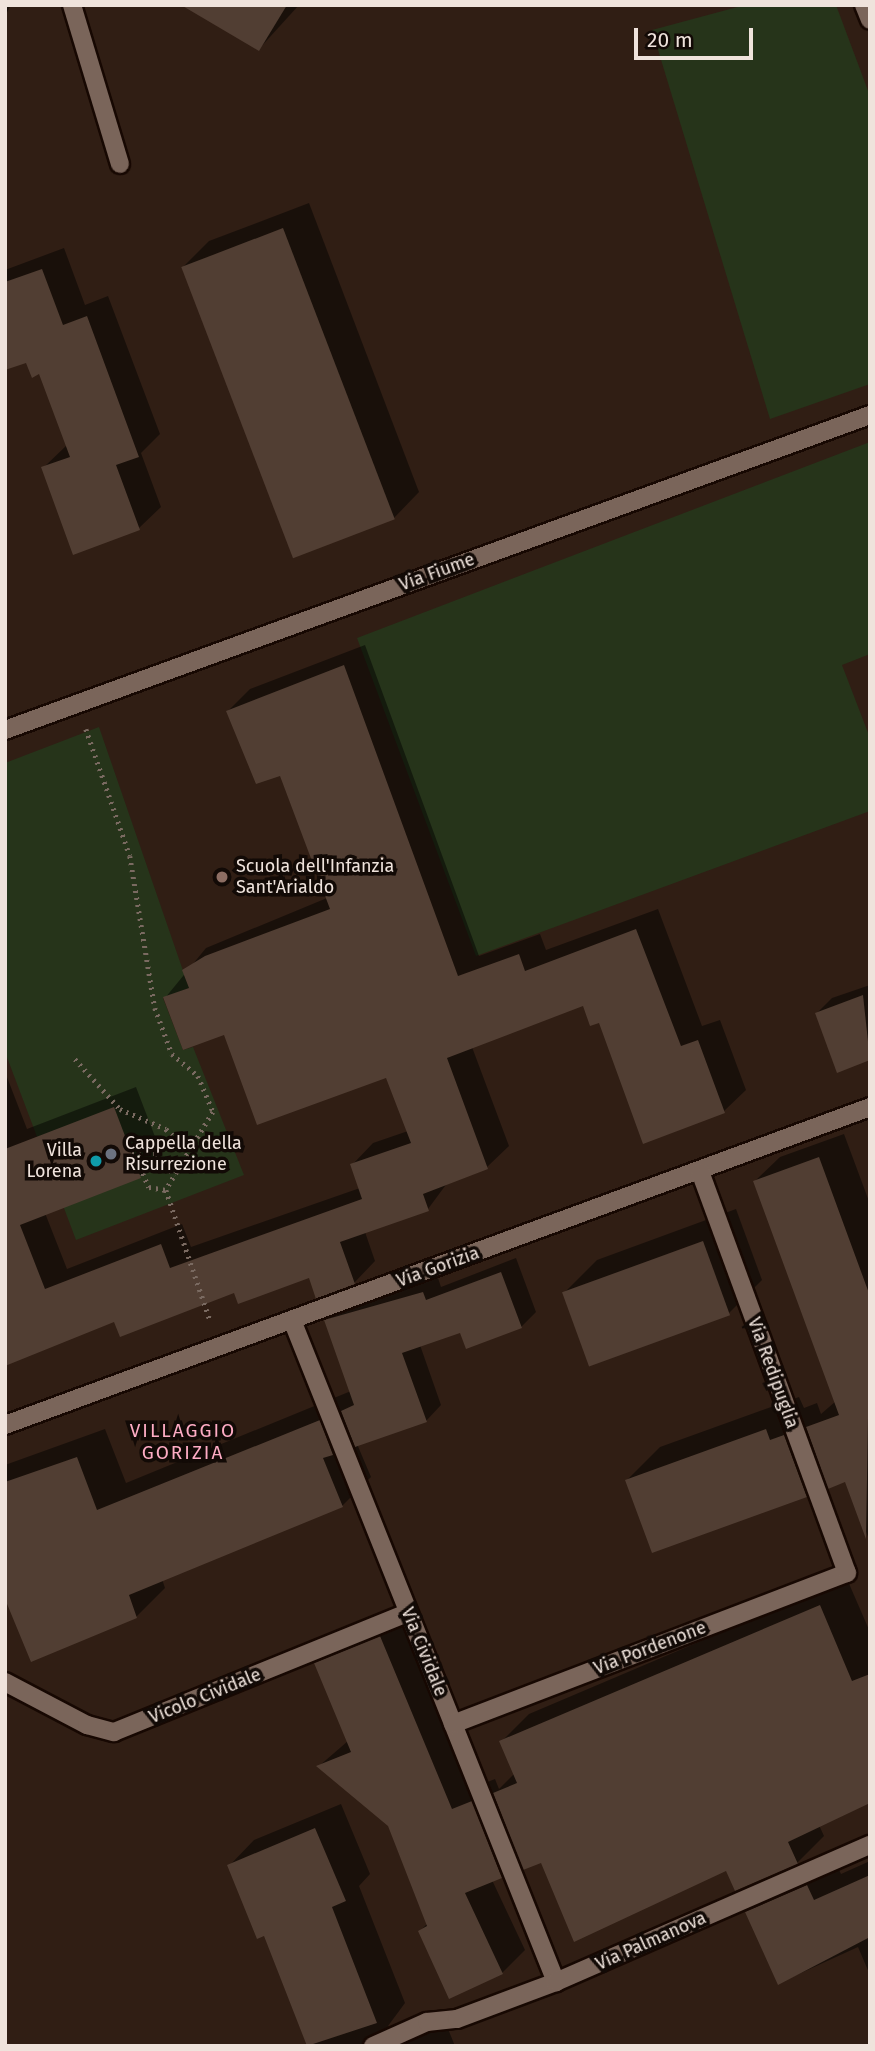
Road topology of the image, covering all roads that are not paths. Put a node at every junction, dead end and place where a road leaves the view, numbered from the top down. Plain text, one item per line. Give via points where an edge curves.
1 (72, 5) edge
2 (864, 5) edge
3 (870, 20) edge
4 (120, 164) dead end
5 (870, 415) edge
6 (5, 730) edge
7 (870, 1107) edge
8 (699, 1172) junction
9 (292, 1320) junction
10 (5, 1425) edge
11 (847, 1573) joint
12 (407, 1612) junction
13 (5, 1682) edge
14 (453, 1724) junction
15 (870, 1845) edge
16 (556, 1982) junction
17 (373, 2046) edge

1 - 4 street
2 - 3 street
5 - 6 street, Via Fiume
7 - 8 street, Via Gorizia
8 - 9 street, Via Gorizia
8 - 11 street, Via Redipuglia
9 - 10 street, Via Gorizia
9 - 12 street, Via Cividale
11 - 14 street, Via Pordenone
12 - 13 street, Vicolo Cividale via 114,1732 87,1725
12 - 14 street, Via Cividale
14 - 16 street, Via Cividale
15 - 16 street, Via Palmanova
16 - 17 street, Via Palmanova via 466,2016 427,2022

